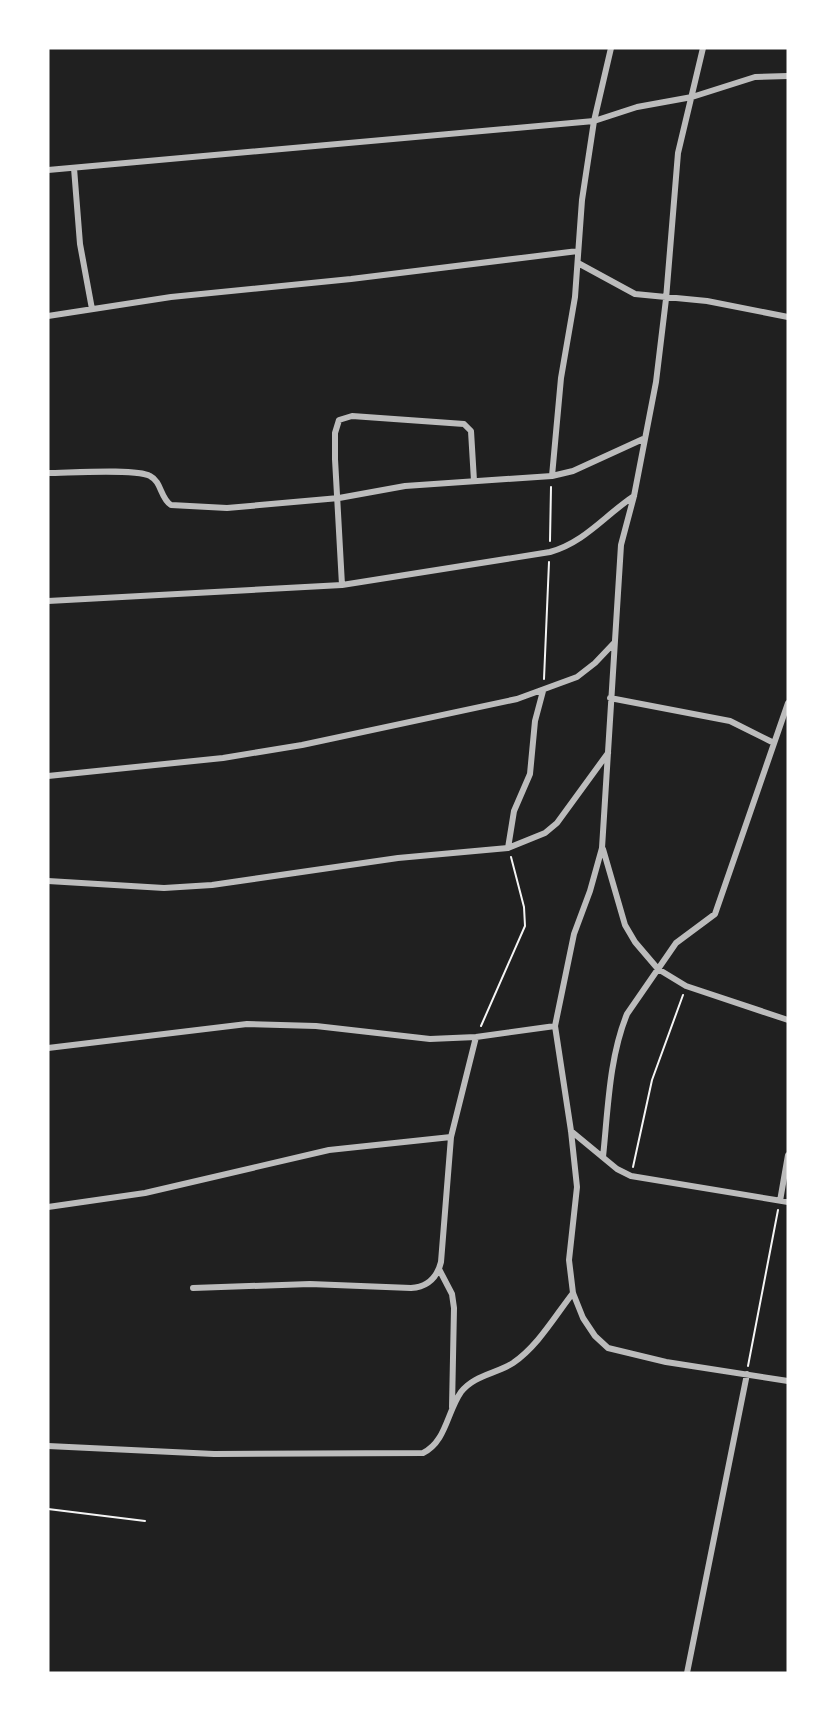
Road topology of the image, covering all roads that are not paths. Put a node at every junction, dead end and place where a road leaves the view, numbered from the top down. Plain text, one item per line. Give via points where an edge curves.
1 (611, 48) edge
2 (703, 48) edge
3 (788, 76) edge
4 (692, 97) junction
5 (594, 121) junction
6 (74, 168) junction
7 (48, 170) edge
8 (578, 251) junction
9 (578, 263) junction
10 (666, 299) junction
11 (92, 309) junction
12 (48, 316) edge
13 (788, 317) edge
14 (643, 439) junction
15 (48, 473) edge
16 (552, 476) junction
17 (474, 481) junction
18 (634, 496) junction
19 (339, 498) junction
20 (342, 585) junction
21 (48, 600) edge
22 (615, 643) junction
23 (543, 691) junction
24 (610, 698) junction
25 (788, 703) edge
26 (774, 744) junction
27 (608, 753) junction
28 (48, 776) edge
29 (508, 848) junction
30 (602, 848) junction
31 (48, 881) edge
32 (658, 969) junction
33 (788, 1020) edge
34 (555, 1026) junction
35 (476, 1037) junction
36 (48, 1048) edge
37 (571, 1131) junction
38 (451, 1137) junction
39 (788, 1155) edge
40 (603, 1157) junction
41 (780, 1201) junction
42 (788, 1202) edge
43 (48, 1207) edge
44 (439, 1269) junction
45 (193, 1288) dead end
46 (573, 1293) junction
47 (747, 1374) junction
48 (788, 1381) edge
49 (452, 1407) junction
50 (48, 1446) edge
51 (687, 1673) edge

1 - 5 street
2 - 4 street
3 - 4 street via 755,77
4 - 5 street via 637,107
4 - 10 street via 678,153
5 - 6 street
5 - 8 street
6 - 7 street
6 - 11 street via 80,244
8 - 9 street
8 - 11 street
9 - 10 street via 635,294
9 - 16 street
10 - 13 street via 717,303
10 - 14 street via 656,382
11 - 12 street
14 - 16 street via 573,471
14 - 18 street
15 - 19 street via 144,474 158,483 166,502 178,507 227,508
16 - 17 street
17 - 19 street via 405,486
17 - 19 street via 471,431 464,424 343,417 337,424 335,459
18 - 20 street via 582,538 550,552
18 - 22 street via 621,545
19 - 20 street
20 - 21 street
22 - 23 street via 578,676
22 - 24 street
23 - 28 street via 486,707 302,745 223,758
23 - 29 street via 535,721 530,774 514,811
24 - 26 street via 730,721
24 - 27 street
25 - 26 street
26 - 32 street via 715,914 676,944
27 - 29 street via 557,822 544,833
27 - 30 street
29 - 31 street via 398,858 212,885 164,888
30 - 32 street via 625,925
30 - 34 street via 574,934
32 - 33 street via 686,986
32 - 40 street via 622,1027
34 - 35 street
34 - 37 street
35 - 36 street via 430,1039 280,1023
35 - 38 street
37 - 40 street
37 - 46 street via 577,1187 569,1260
38 - 43 street via 329,1150 145,1193
38 - 44 street
39 - 41 street
40 - 41 street via 631,1176
41 - 42 street
44 - 45 street via 427,1284 411,1288 310,1284
44 - 49 street via 452,1294 454,1308
46 - 47 street via 583,1318 609,1348 638,1357
46 - 49 street via 529,1348 508,1365 472,1381
47 - 48 street
47 - 51 street
49 - 50 street via 436,1444 412,1455 214,1454

